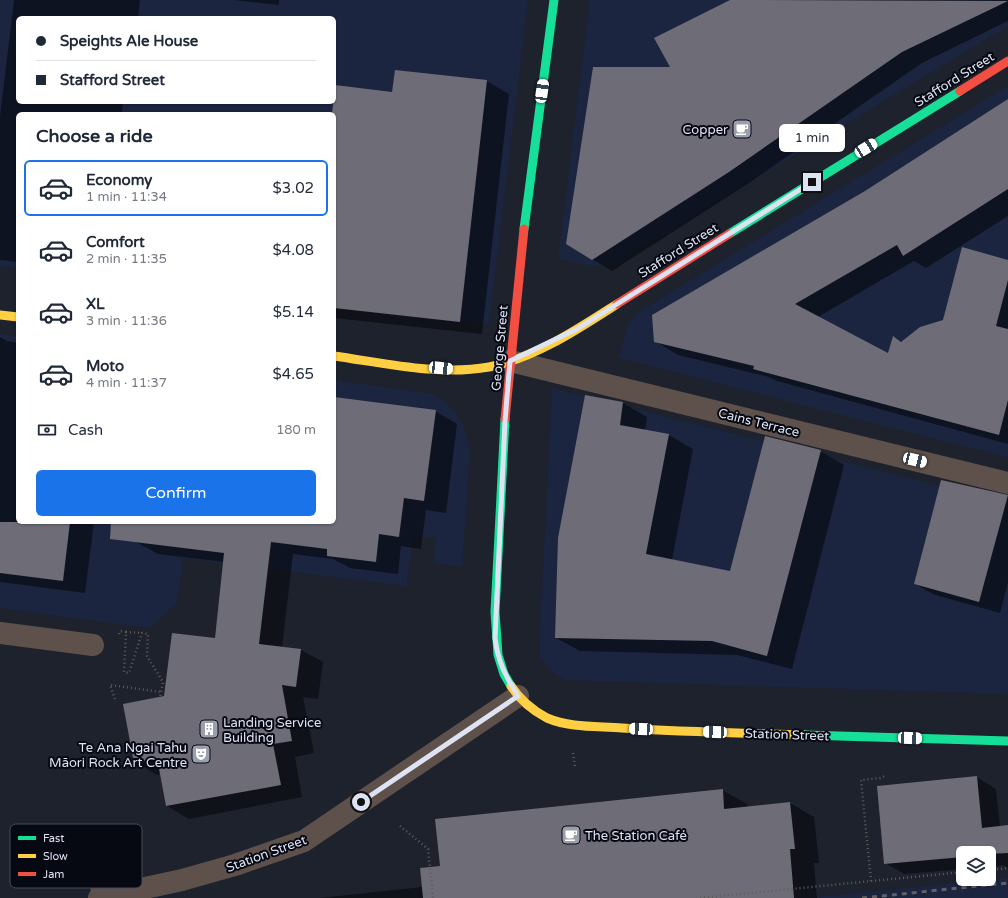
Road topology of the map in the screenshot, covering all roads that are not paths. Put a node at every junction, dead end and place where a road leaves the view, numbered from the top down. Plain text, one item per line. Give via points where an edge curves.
1 (554, 0) edge
2 (1008, 61) edge
3 (0, 315) edge
4 (16, 317) edge
5 (336, 356) edge
6 (510, 361) junction
7 (1008, 483) edge
8 (0, 633) edge
9 (93, 645) dead end
10 (518, 696) junction
11 (1008, 742) edge
12 (97, 888) edge
13 (99, 898) edge

1 - 6 street, George Street via 519,263
2 - 6 street, Stafford Street via 577,329
3 - 4 street
5 - 6 street, Stafford Street via 456,370
6 - 7 street, Cains Terrace
6 - 10 street, George Street via 495,638 504,674
8 - 9 street
10 - 11 street, Station Street via 548,718 574,725
10 - 13 street, Station Street via 304,841 182,880
12 - 13 lane

